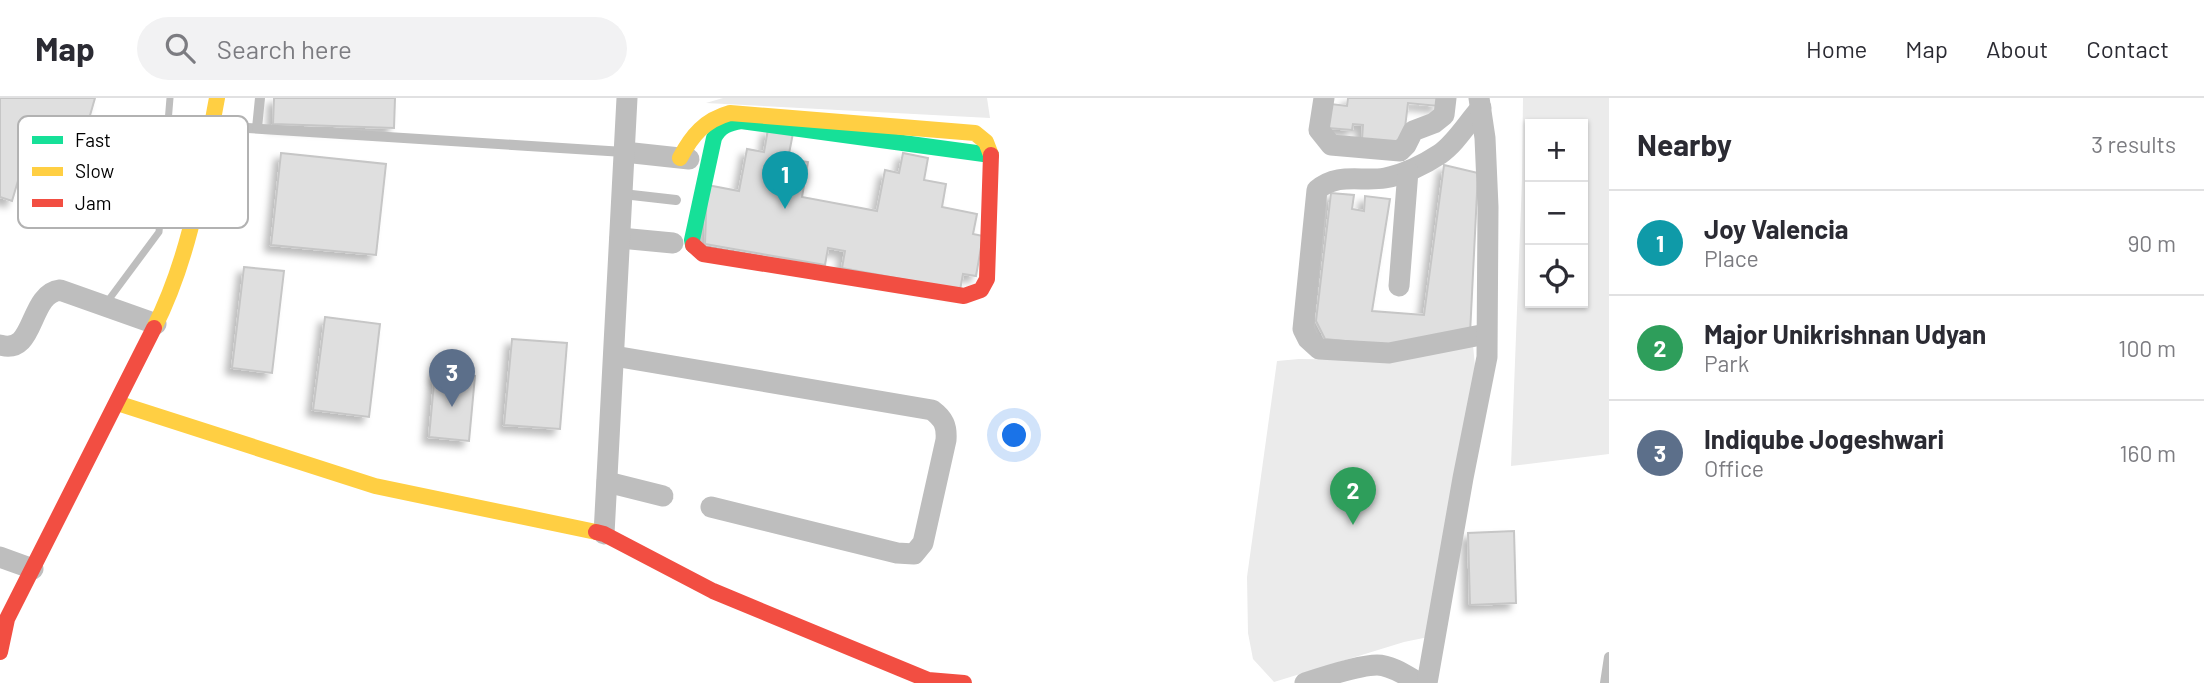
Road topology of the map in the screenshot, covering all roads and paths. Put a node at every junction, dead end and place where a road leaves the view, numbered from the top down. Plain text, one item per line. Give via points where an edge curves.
1 (217, 98) edge
2 (260, 98) edge
3 (627, 98) edge
4 (1324, 98) edge
5 (1446, 98) edge
6 (1480, 103) edge
7 (213, 116) edge
8 (248, 127) edge
9 (257, 128) junction
10 (624, 152) junction
11 (991, 155) junction
12 (685, 159) joint
13 (1408, 171) junction
14 (622, 194) junction
15 (676, 200) dead end
16 (192, 228) edge
17 (620, 238) junction
18 (673, 243) dead end
19 (1399, 286) dead end
20 (156, 324) junction
21 (1486, 334) junction
22 (0, 345) edge
23 (614, 356) junction
24 (117, 403) junction
25 (607, 482) junction
26 (663, 496) dead end
27 (711, 507) dead end
28 (604, 534) junction
29 (0, 557) edge
30 (33, 569) junction
31 (0, 652) edge
32 (1609, 657) edge
33 (964, 683) edge
34 (1305, 683) edge
35 (1419, 683) edge
36 (1427, 683) edge
37 (1605, 683) edge

1 - 7 street
2 - 9 lane
3 - 10 street
4 - 5 street via 1319,130 1332,145 1400,151 1413,131 1444,115
6 - 13 street via 1441,153
6 - 21 street via 1488,207
8 - 9 lane
9 - 10 lane
10 - 12 street
10 - 14 street
11 - 11 street via 988,279 973,295 704,254 692,240 714,138 722,125 741,121
11 - 12 street via 986,140 963,131 730,113 708,120 698,129
13 - 19 street
13 - 21 street via 1384,178 1339,178 1317,190 1303,329 1319,349 1389,353
14 - 15 lane
14 - 17 street
16 - 20 street
17 - 18 street
17 - 23 street
20 - 22 street via 60,290 51,291 43,298 23,341
20 - 24 street
21 - 36 street via 1487,358
23 - 25 street
23 - 27 street via 932,410 947,427 923,543 914,554
24 - 28 street via 375,486
24 - 30 street
25 - 26 street
25 - 28 street
28 - 33 street via 726,597 928,680
29 - 30 street
30 - 31 street via 7,619
32 - 37 lane
34 - 35 street via 1378,665

